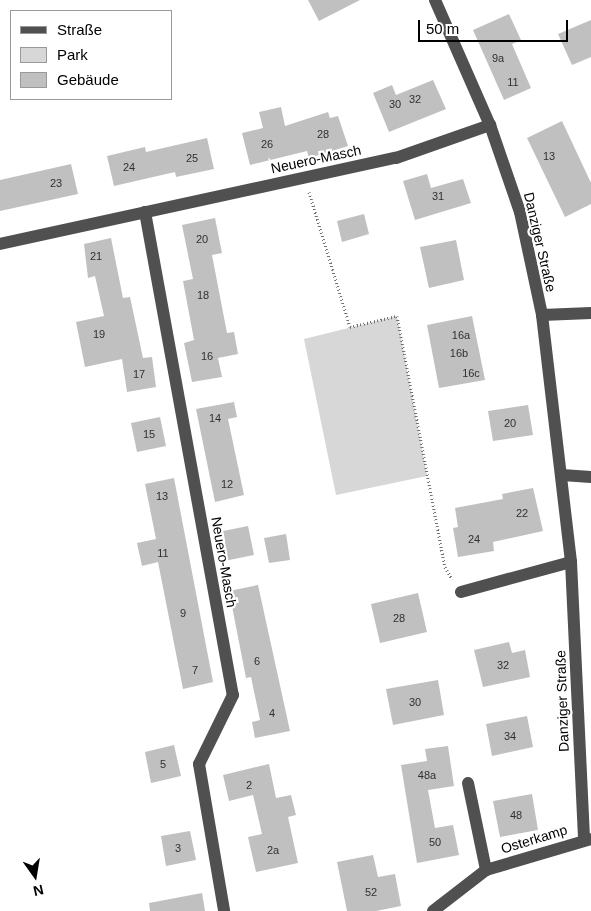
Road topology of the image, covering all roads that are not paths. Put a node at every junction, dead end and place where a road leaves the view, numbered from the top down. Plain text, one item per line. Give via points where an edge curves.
1 (435, 0) edge
2 (490, 125) junction
3 (146, 212) junction
4 (0, 244) edge
5 (591, 313) edge
6 (542, 315) junction
7 (562, 475) junction
8 (591, 477) edge
9 (571, 562) junction
10 (461, 592) road end
11 (468, 783) dead end
12 (587, 840) edge
13 (486, 870) junction
14 (224, 911) edge
15 (433, 911) edge

1 - 2 street, Danziger Straße
2 - 3 street, Neuero-Masch via 396,158
2 - 6 street, Danziger Straße via 520,212
3 - 4 street, Neuero-Masch
3 - 14 street, Neuero-Masch via 233,695 199,764
5 - 6 street
6 - 7 street, Danziger Straße
7 - 8 street
7 - 9 street, Danziger Straße
9 - 10 street
9 - 12 street, Danziger Straße
11 - 13 street, Osterkamp
12 - 13 street, Osterkamp
13 - 15 street, Osterkamp

